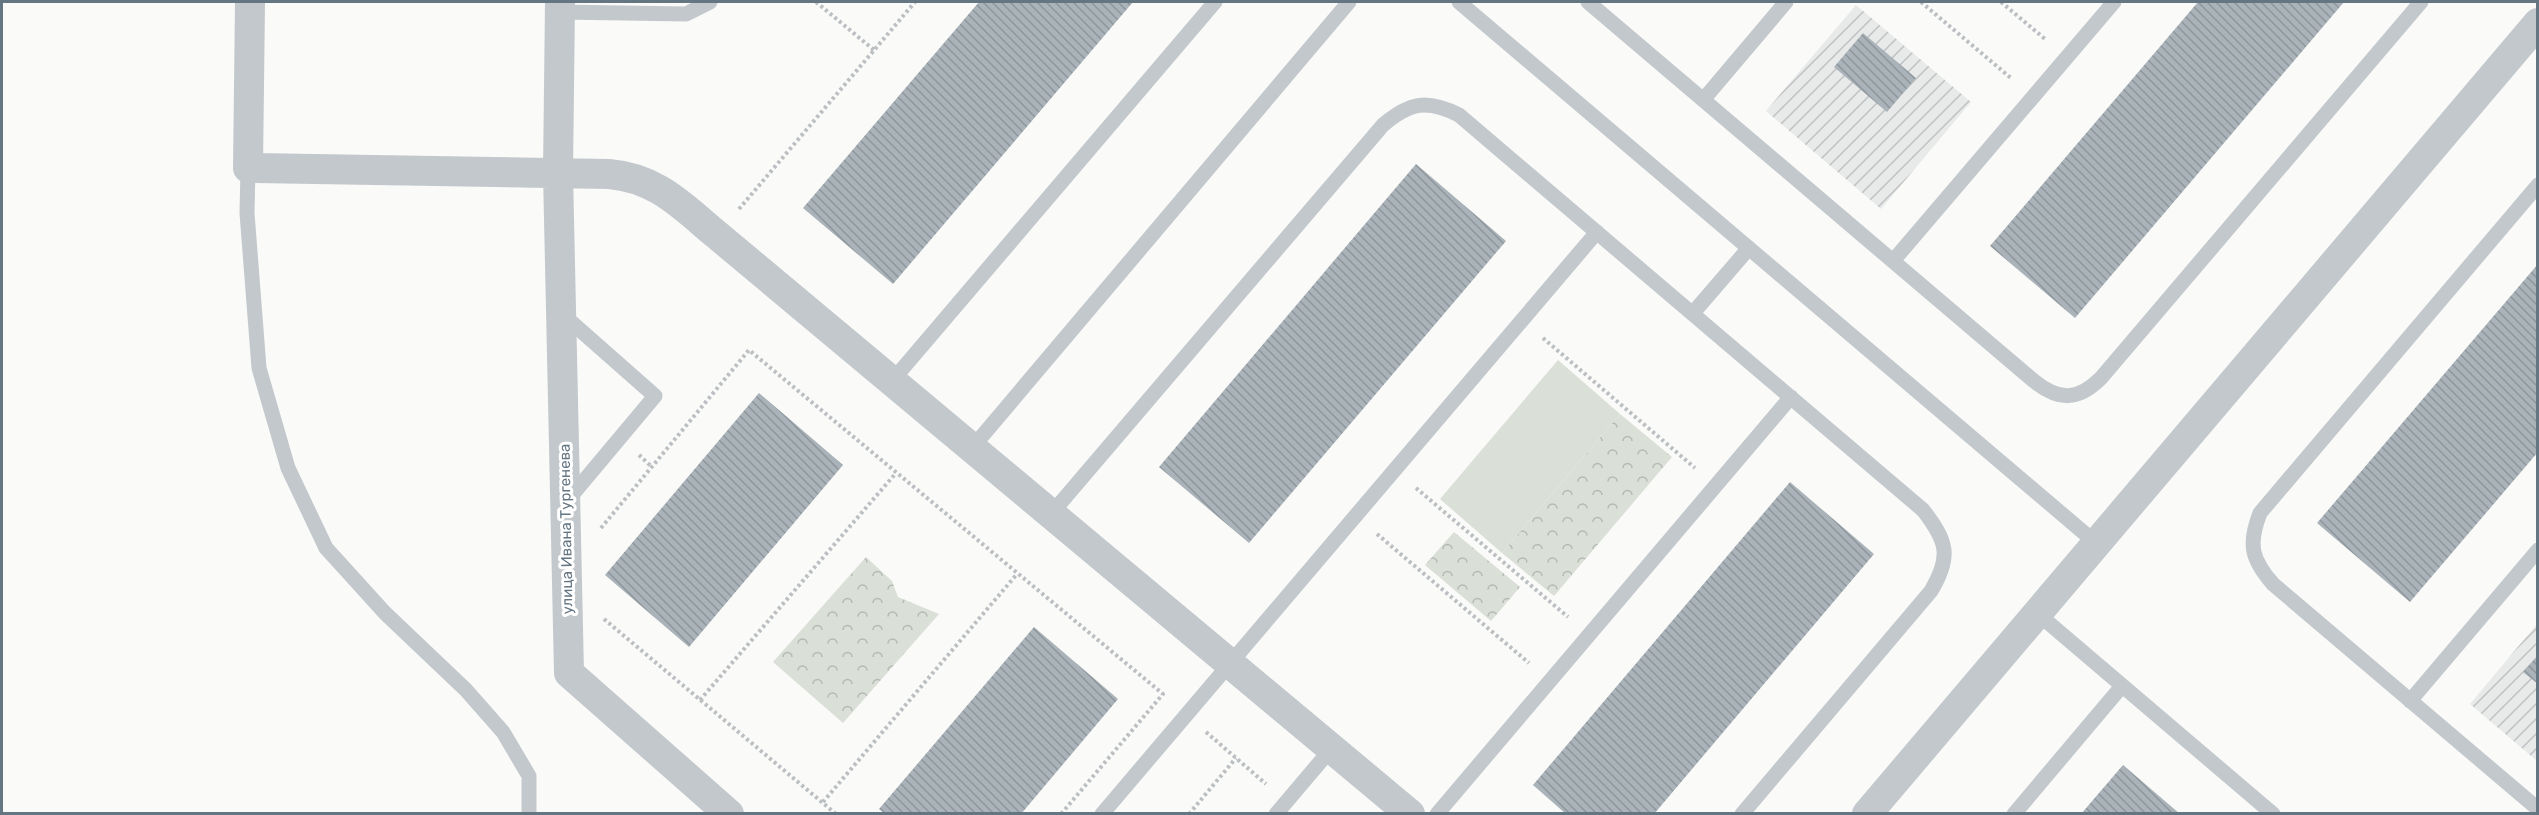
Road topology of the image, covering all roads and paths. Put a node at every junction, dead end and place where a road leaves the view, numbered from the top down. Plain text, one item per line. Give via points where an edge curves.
1 (250, 2) edge
2 (710, 2) edge
3 (816, 2) edge
4 (915, 2) edge
5 (1215, 2) edge
6 (1349, 2) edge
7 (1460, 2) edge
8 (1588, 2) edge
9 (1786, 2) edge
10 (1921, 2) edge
11 (2001, 2) edge
12 (2114, 2) edge
13 (2421, 2) edge
14 (560, 7) edge
15 (2538, 23) edge
16 (874, 50) junction
17 (2067, 57) junction
18 (2033, 97) junction
19 (1703, 99) junction
20 (248, 168) junction
21 (558, 173) junction
22 (2538, 185) edge
23 (1597, 232) junction
24 (717, 235) junction
25 (1749, 248) junction
26 (1893, 261) junction
27 (561, 313) junction
28 (1693, 313) junction
29 (1522, 321) junction
30 (892, 381) junction
31 (1791, 397) junction
32 (972, 448) junction
33 (1395, 470) junction
34 (896, 473) junction
35 (1716, 486) junction
36 (565, 503) junction
37 (1051, 514) junction
38 (1356, 516) junction
39 (600, 529) dead end
40 (2096, 543) junction
41 (2538, 550) edge
42 (1017, 574) junction
43 (2037, 613) junction
44 (602, 618) dead end
45 (1589, 635) junction
46 (1231, 663) junction
47 (1551, 681) junction
48 (2122, 686) junction
49 (1163, 694) junction
50 (700, 700) junction
51 (2410, 701) junction
52 (1186, 715) junction
53 (1332, 748) junction
54 (1236, 758) junction
55 (822, 802) junction
56 (2538, 809) edge
57 (1279, 811) edge
58 (529, 813) edge
59 (729, 813) edge
60 (836, 813) edge
61 (1061, 813) edge
62 (1102, 813) edge
63 (1189, 813) edge
64 (1410, 813) edge
65 (1437, 813) edge
66 (1742, 813) edge
67 (1867, 813) edge
68 (2014, 813) edge
69 (2273, 813) edge

1 - 20 street
2 - 14 lane via 686,14
3 - 16 path
4 - 16 path
5 - 30 lane
6 - 32 lane
7 - 25 lane
8 - 19 lane
9 - 19 lane
10 - 18 path
11 - 17 path
12 - 17 lane
13 - 26 lane via 2089,390 2074,396 2047,392
14 - 21 street, улица Ивана Тургенева
15 - 40 street
16 - 24 path
17 - 18 lane
18 - 26 lane
19 - 26 lane
20 - 21 street
20 - 58 lane via 260,368 288,468 326,548 503,732 529,776
21 - 24 street via 609,174 642,180 666,192
21 - 27 street, улица Ивана Тургенева
22 - 51 lane via 2260,513 2252,533 2259,568 2273,584
23 - 28 lane
23 - 29 lane
23 - 37 lane via 1459,115 1441,106 1419,104 1400,111 1383,125
24 - 30 street
25 - 28 lane
25 - 40 lane
27 - 36 street, улица Ивана Тургенева
27 - 36 lane via 656,396
28 - 31 lane
29 - 33 lane
29 - 35 path
30 - 32 street
31 - 35 lane
31 - 66 lane via 1923,510 1940,531 1945,553 1941,574 1931,591
32 - 37 street
33 - 38 lane
33 - 45 path
34 - 39 path via 749,351
34 - 42 path
34 - 50 path
35 - 45 lane
36 - 59 street, улица Ивана Тургенева via 569,673
37 - 46 street
38 - 46 lane
38 - 47 path
40 - 43 street
41 - 51 lane
42 - 49 path
42 - 55 path
43 - 48 lane
43 - 67 street
44 - 50 path
45 - 47 lane
46 - 52 lane
46 - 53 street
47 - 65 lane
48 - 68 lane
48 - 69 lane
49 - 52 path
49 - 61 path
50 - 55 path
51 - 56 lane
52 - 54 path
52 - 62 lane
53 - 57 lane
53 - 64 street
54 - 57 path via 1265,782
54 - 63 path
55 - 60 path

